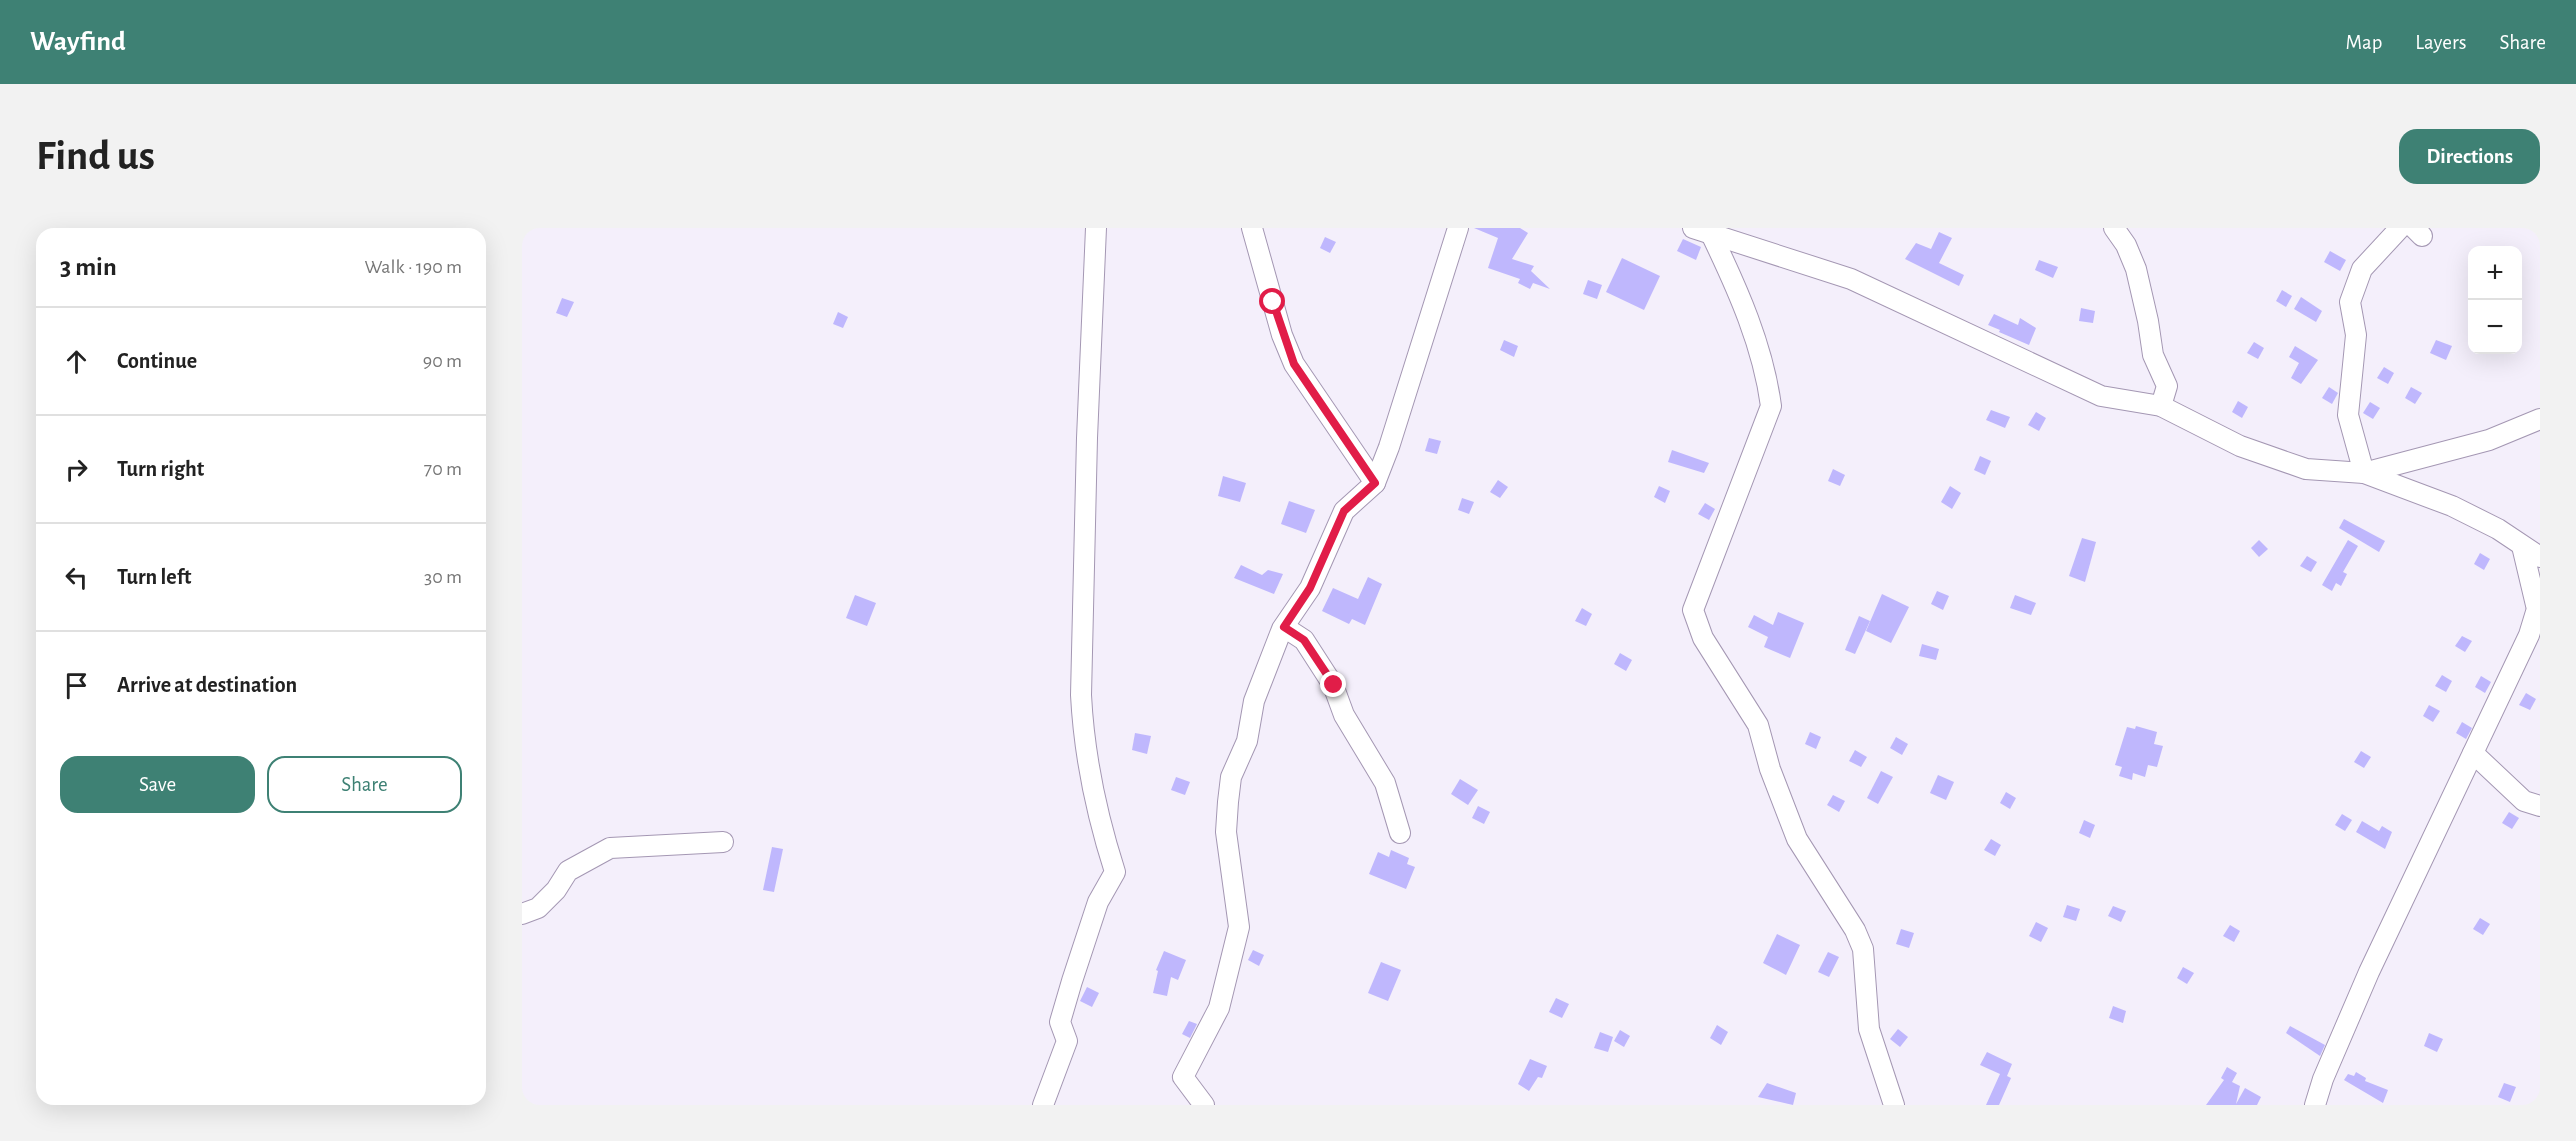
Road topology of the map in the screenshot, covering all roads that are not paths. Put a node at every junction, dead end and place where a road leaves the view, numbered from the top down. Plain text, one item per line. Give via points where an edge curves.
1 (1096, 228) edge
2 (1252, 228) edge
3 (1458, 228) edge
4 (1693, 228) edge
5 (2114, 228) edge
6 (2400, 228) edge
7 (1712, 236) junction
8 (2161, 406) junction
9 (2540, 419) edge
10 (2364, 473) junction
11 (1375, 483) junction
12 (2522, 546) junction
13 (2540, 557) edge
14 (2538, 602) edge
15 (1284, 627) junction
16 (2473, 753) junction
17 (2540, 806) edge
18 (1400, 833) dead end
19 (723, 842) dead end
20 (522, 914) edge
21 (1043, 1105) edge
22 (1204, 1105) edge
23 (1894, 1105) edge
24 (2315, 1105) edge

1 - 21 street via 1081,694 1083,723 1115,872 1098,902 1071,981 1060,1022 1067,1041
2 - 11 street via 1294,364
3 - 11 street
4 - 7 street
5 - 8 street via 2136,269 2153,355 2167,386
6 - 10 street via 2362,269 2350,302 2356,335 2348,415
7 - 8 street via 1851,279 2100,396
7 - 23 street via 1738,291 1767,377 1771,406 1693,610 1703,638 1758,725 1797,839 1863,949 1869,1029
8 - 10 street via 2240,446 2306,469
9 - 10 street via 2489,440
10 - 12 street via 2452,506
11 - 15 street via 1344,511 1310,588
12 - 13 street
12 - 14 street
14 - 16 street via 2529,635
15 - 18 street via 1304,640 1334,685 1344,715 1384,783
15 - 22 street via 1254,701 1247,741 1232,777 1226,832 1239,927 1219,1008 1183,1077
16 - 17 street via 2524,801
16 - 24 street via 2369,972
19 - 20 street via 610,848 568,871 538,908

